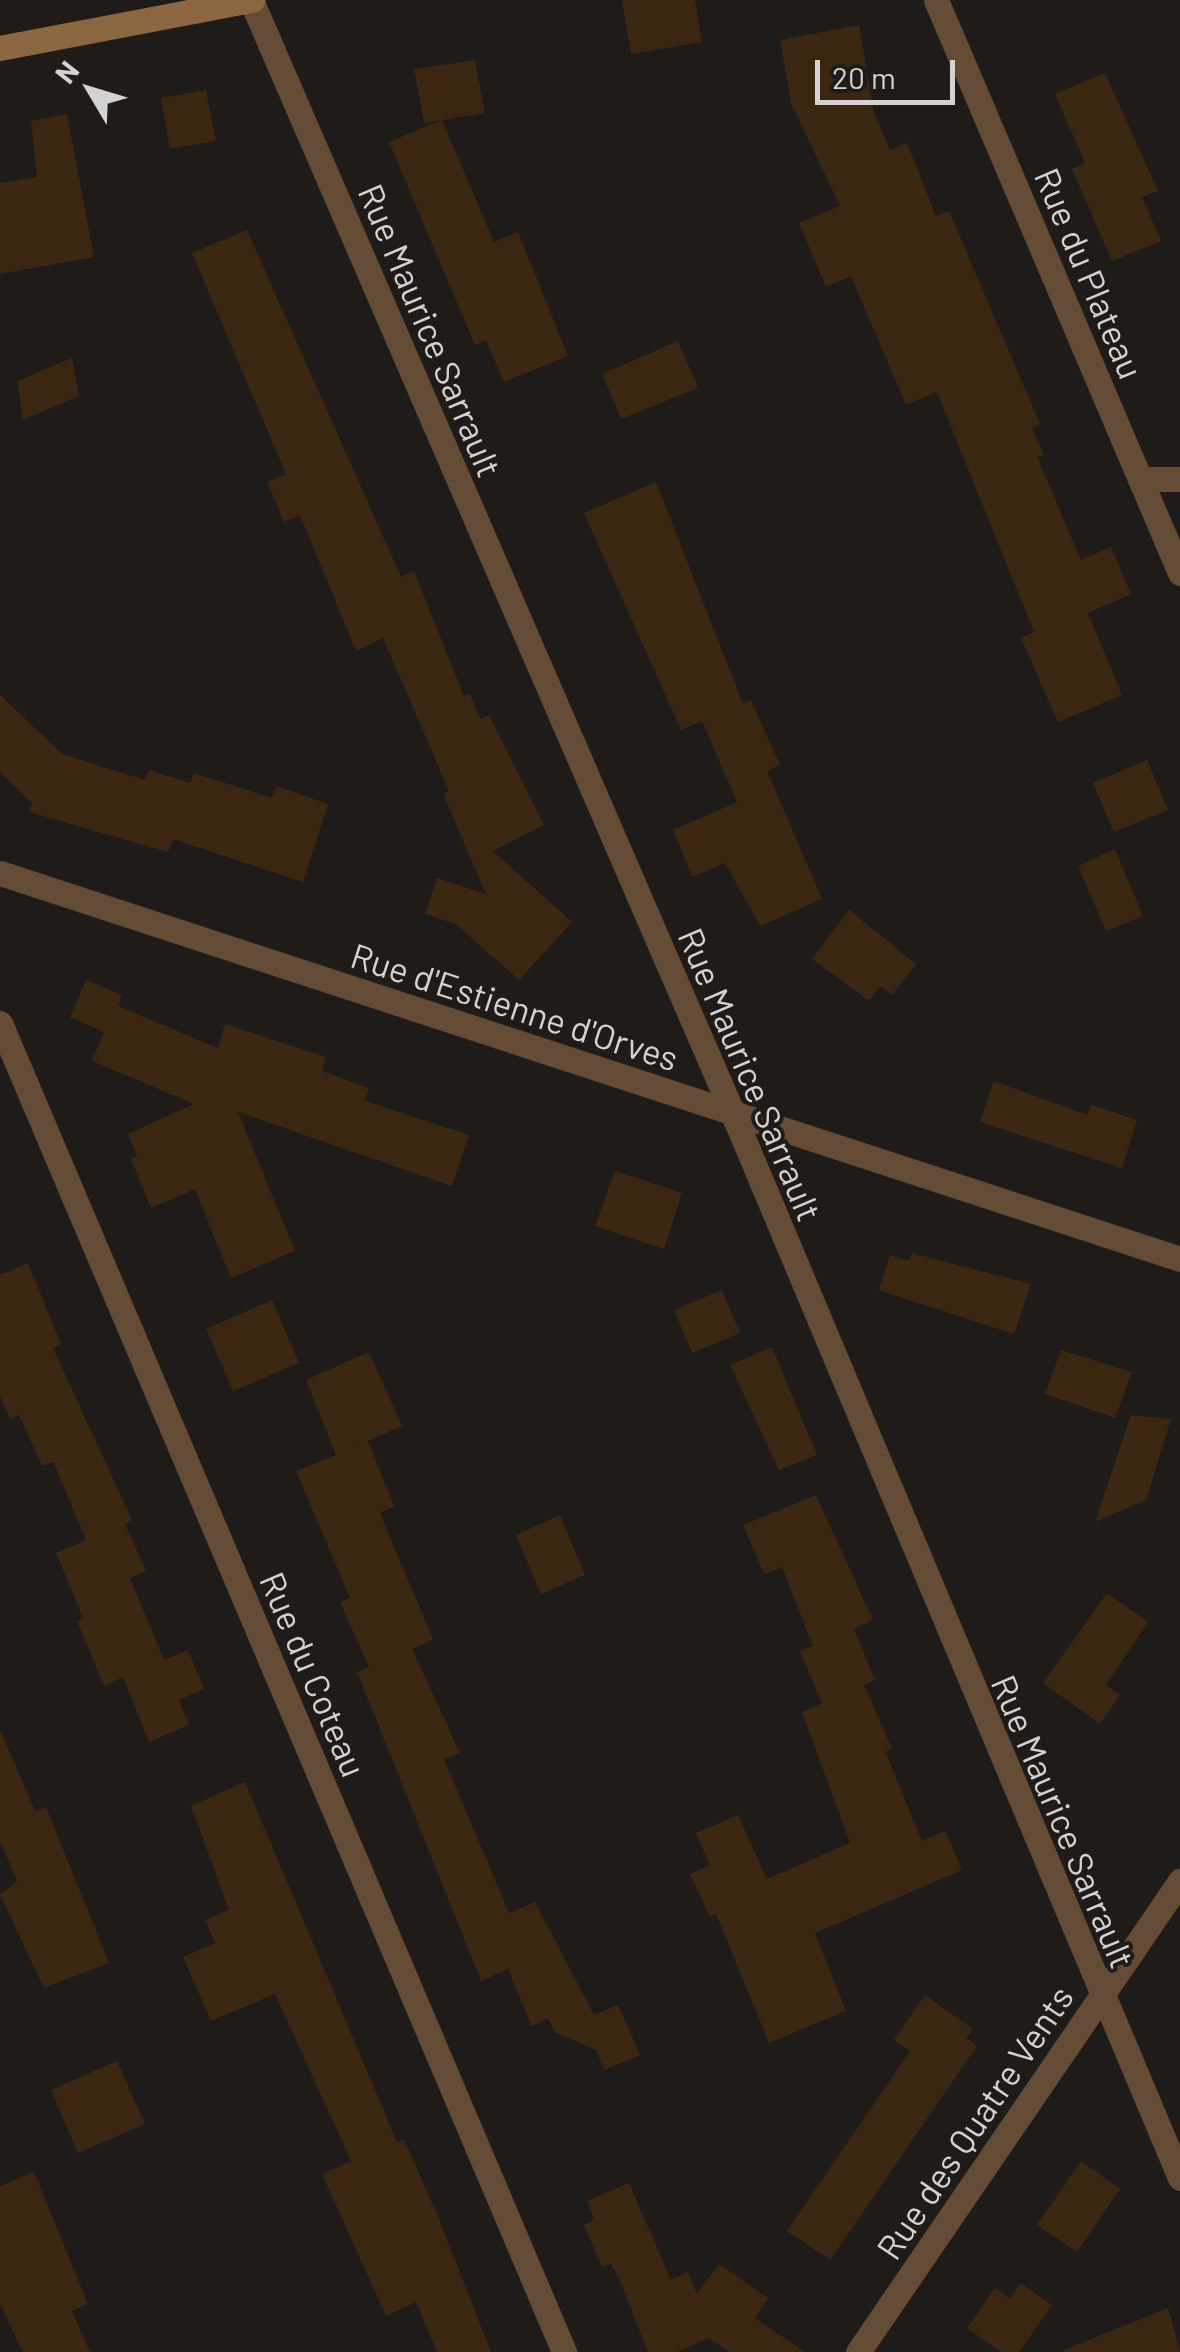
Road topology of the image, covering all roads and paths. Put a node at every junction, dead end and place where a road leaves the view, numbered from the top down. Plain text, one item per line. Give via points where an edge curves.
1 (252, 0) edge
2 (936, 0) edge
3 (0, 48) edge
4 (1180, 479) edge
5 (1140, 480) junction
6 (1180, 573) edge
7 (0, 873) edge
8 (0, 1023) edge
9 (734, 1114) junction
10 (1180, 1259) edge
11 (1180, 1880) edge
12 (1100, 1999) junction
13 (1180, 2178) edge
14 (564, 2352) edge
15 (858, 2352) edge

1 - 3 main road
1 - 9 street, Rue Maurice Sarrault
2 - 5 street, Rue du Plateau
4 - 5 street
5 - 6 street, Rue du Plateau
7 - 9 street, Rue d'Estienne d'Orves
8 - 14 street, Rue du Coteau
9 - 10 street, Rue d'Estienne d'Orves
9 - 12 street, Rue Maurice Sarrault
11 - 12 street, Rue des Quatre Vents
12 - 13 street, Rue Maurice Sarrault
12 - 15 street, Rue des Quatre Vents

